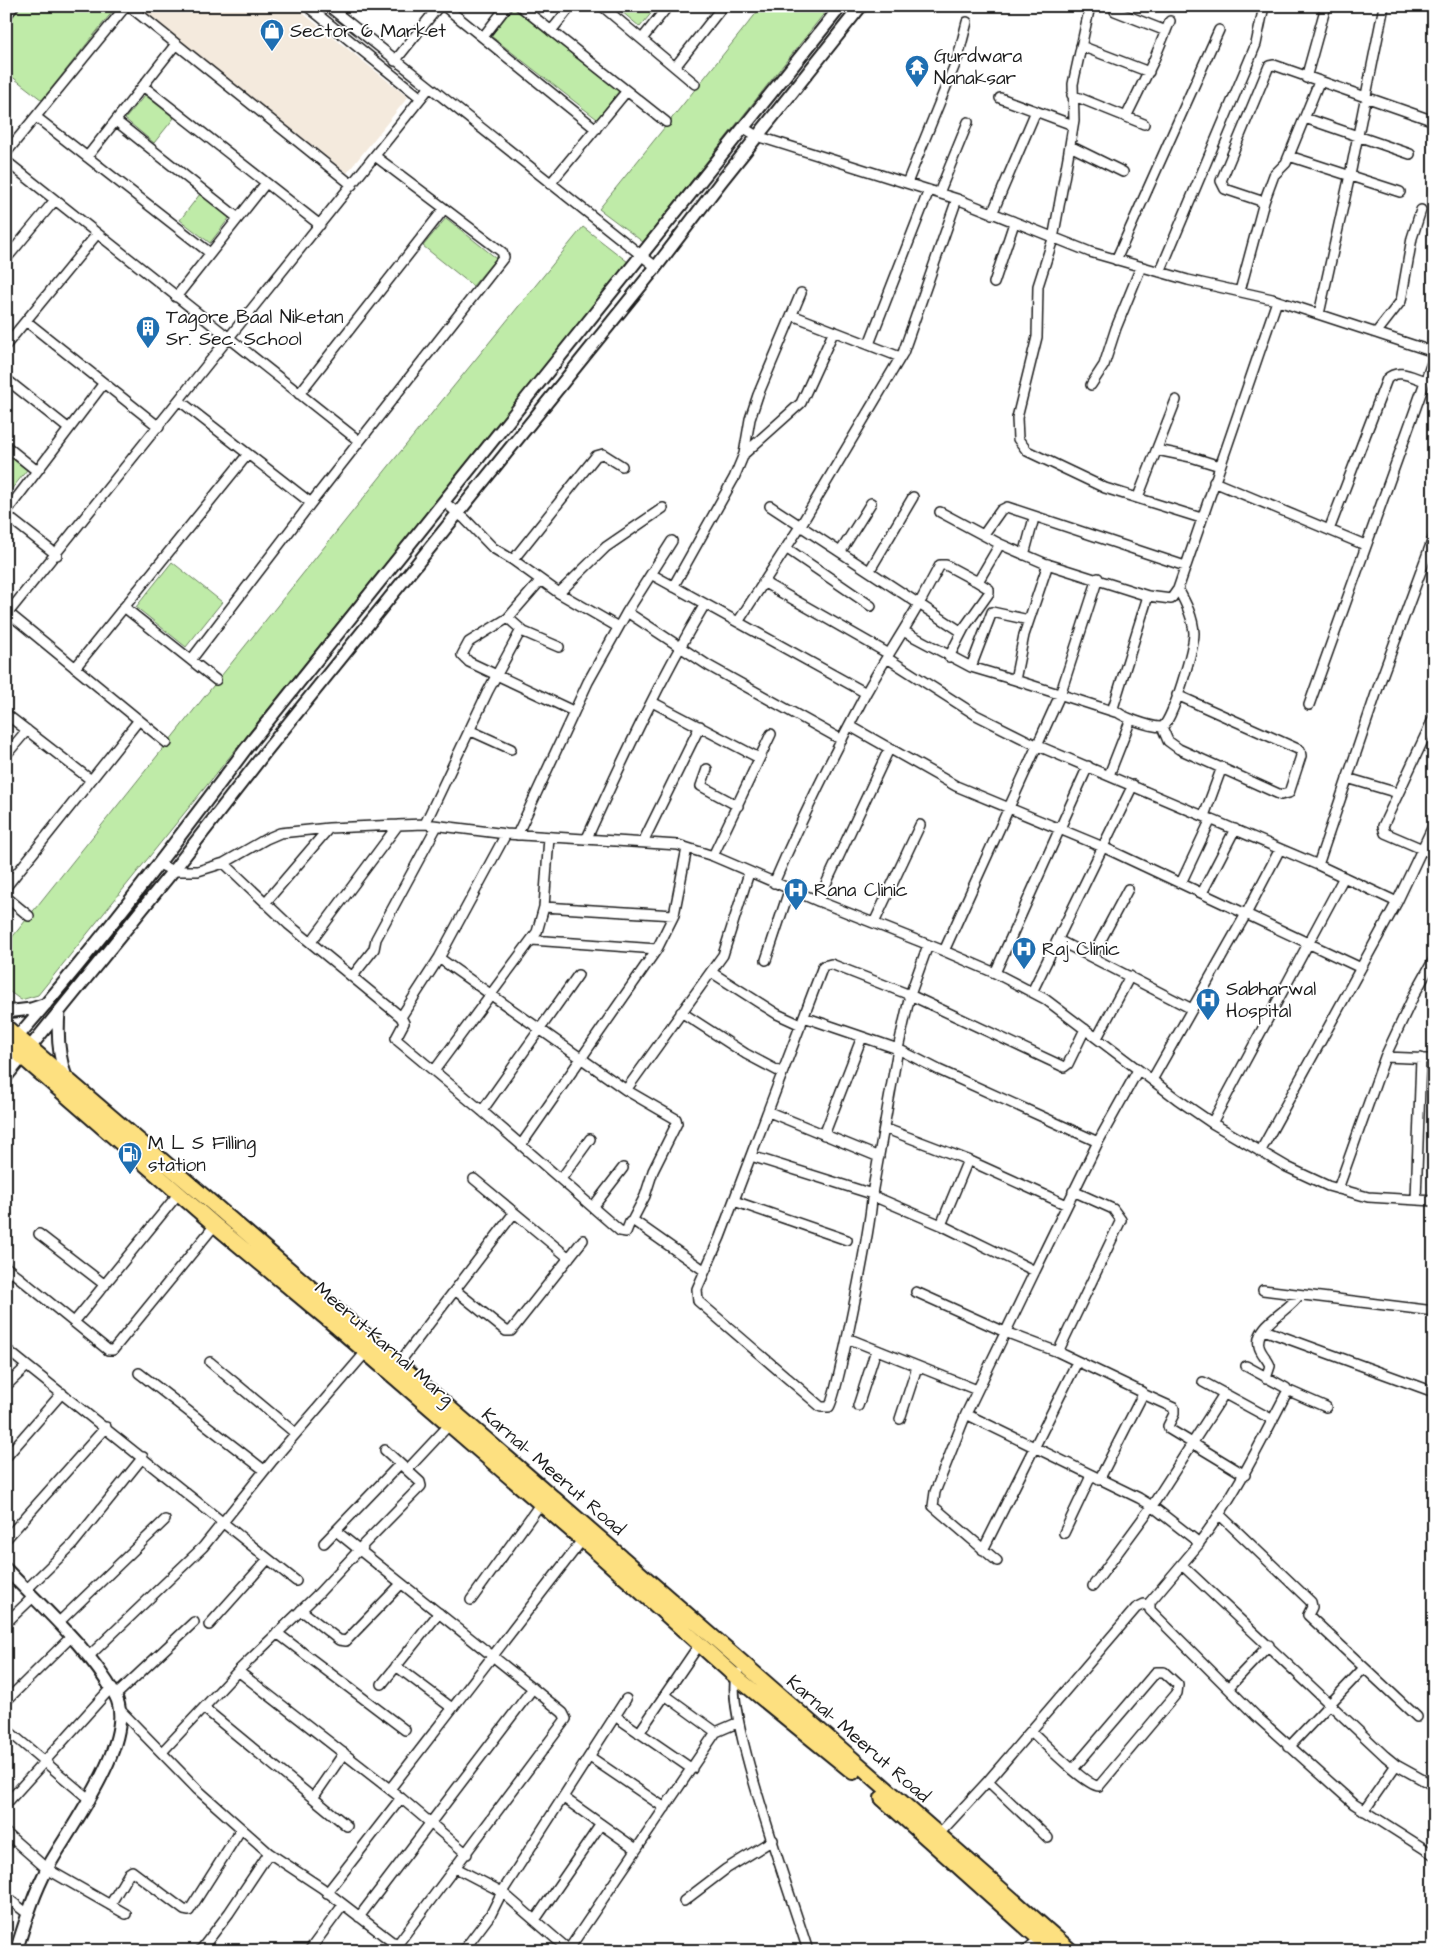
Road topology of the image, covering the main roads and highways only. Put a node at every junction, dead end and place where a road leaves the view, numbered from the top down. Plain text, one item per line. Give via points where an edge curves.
1 (6, 1027) edge
2 (10, 1044) edge
3 (27, 1052) junction
4 (1049, 1943) edge
5 (1070, 1951) edge

1 - 2 highway
2 - 3 highway, Meerut-Karnal Marg
3 - 4 highway, Meerut-Karnal Marg via 215,1225 450,1424 699,1644 852,1771
3 - 4 highway, Karnal- Meerut Road via 66,1077 746,1665 938,1834
4 - 5 highway, Karnal- Meerut Road

